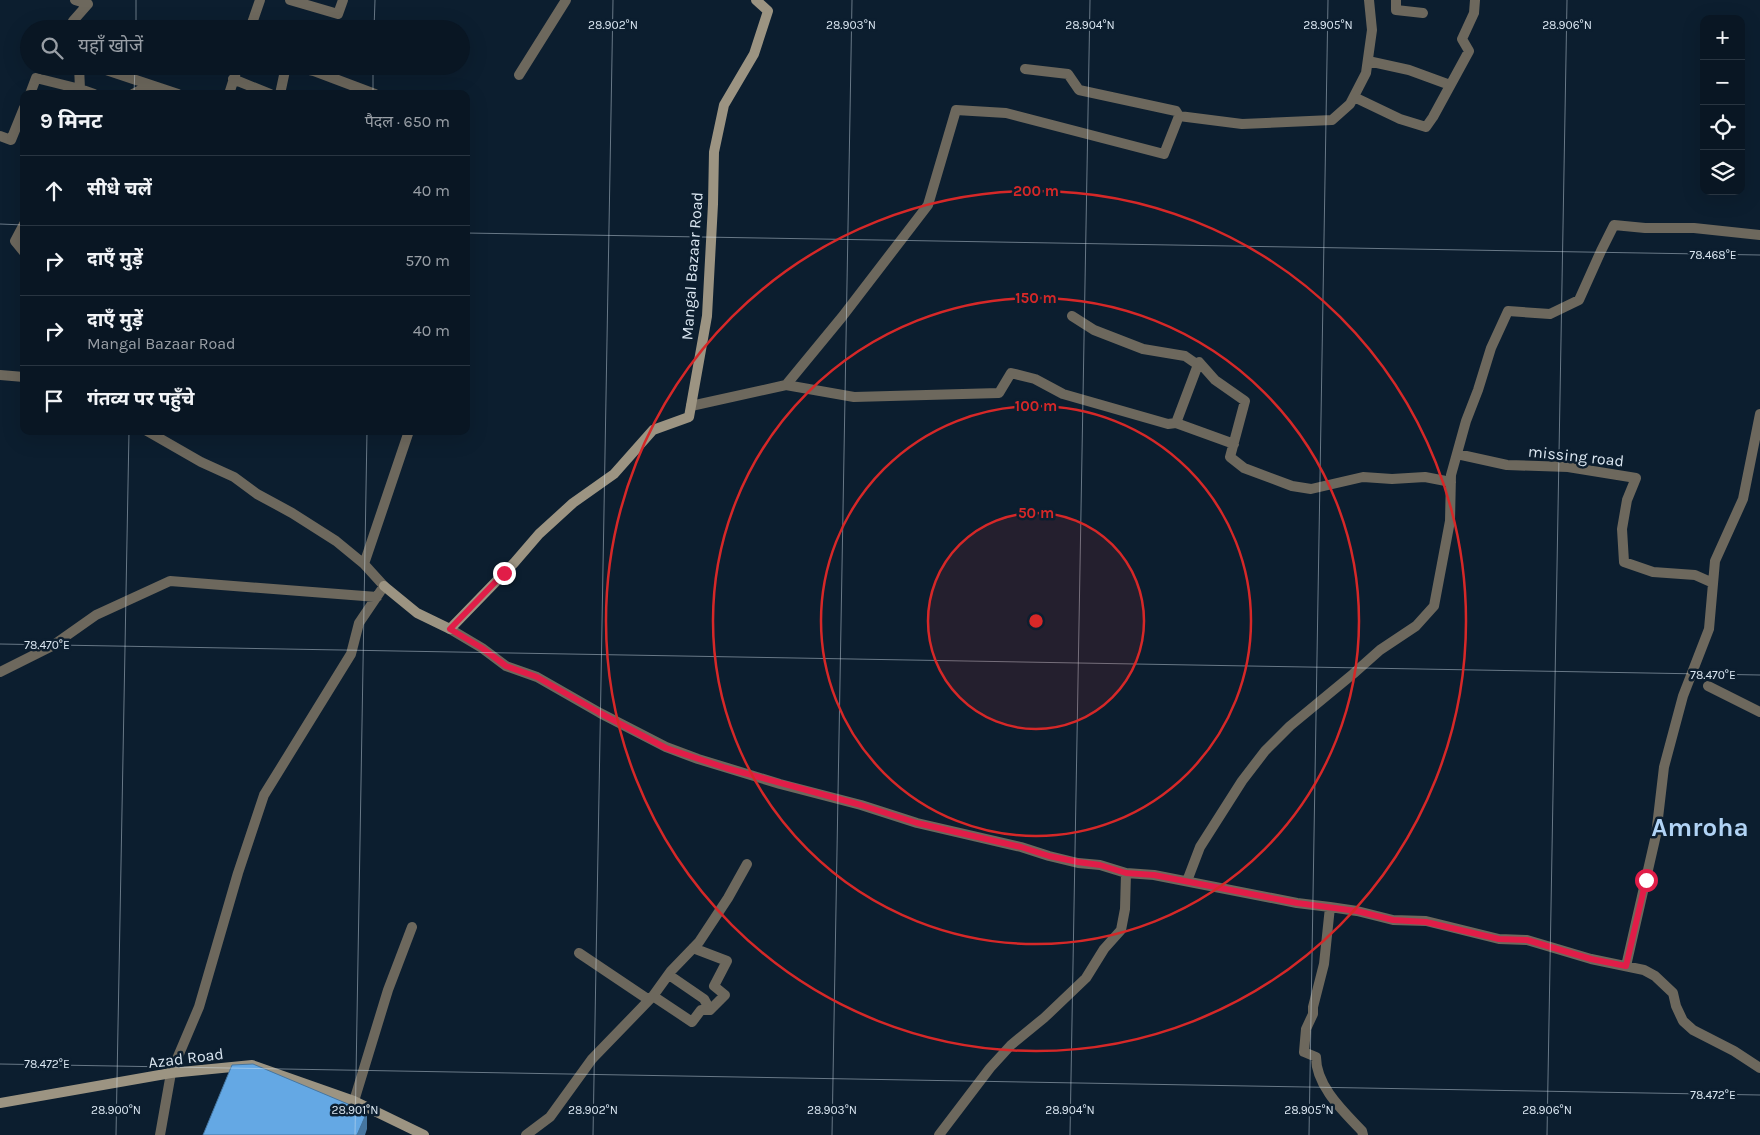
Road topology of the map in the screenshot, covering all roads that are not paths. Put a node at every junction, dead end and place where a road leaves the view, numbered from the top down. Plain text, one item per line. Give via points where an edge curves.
1 (75, 0) edge
2 (260, 0) edge
3 (290, 0) edge
4 (342, 0) edge
5 (566, 0) edge
6 (756, 0) edge
7 (1369, 0) edge
8 (1396, 0) edge
9 (1475, 0) edge
10 (89, 2) edge
11 (1423, 13) dead end
12 (74, 20) edge
13 (253, 20) edge
14 (1368, 61) junction
15 (1025, 68) dead end
16 (79, 75) edge
17 (121, 75) edge
18 (235, 75) edge
19 (284, 75) edge
20 (325, 75) edge
21 (519, 75) dead end
22 (233, 80) junction
23 (150, 85) junction
24 (1450, 85) junction
25 (32, 90) edge
26 (74, 90) edge
27 (80, 90) edge
28 (141, 90) edge
29 (166, 90) edge
30 (230, 90) edge
31 (259, 90) edge
32 (281, 90) edge
33 (364, 90) edge
34 (1354, 97) junction
35 (1179, 116) junction
36 (20, 117) edge
37 (0, 136) edge
38 (20, 232) edge
39 (1760, 235) edge
40 (20, 248) edge
41 (1072, 316) dead end
42 (1198, 365) junction
43 (0, 375) edge
44 (20, 377) edge
45 (786, 385) junction
46 (691, 406) junction
47 (1760, 414) edge
48 (1176, 423) junction
49 (154, 435) edge
50 (408, 435) edge
51 (1234, 444) junction
52 (1457, 454) junction
53 (1451, 482) junction
54 (364, 564) junction
55 (1713, 582) junction
56 (384, 586) junction
57 (376, 597) junction
58 (450, 629) junction
59 (0, 672) edge
60 (1708, 686) dead end
61 (1760, 712) edge
62 (747, 864) dead end
63 (1126, 873) junction
64 (1187, 882) junction
65 (1330, 908) junction
66 (412, 927) dead end
67 (693, 948) junction
68 (579, 953) dead end
69 (1626, 966) junction
70 (668, 975) junction
71 (651, 998) junction
72 (710, 1010) junction
73 (1760, 1068) edge
74 (171, 1073) junction
75 (354, 1101) junction
76 (0, 1103) edge
77 (160, 1135) edge
78 (424, 1135) edge
79 (526, 1135) edge
80 (939, 1135) edge
81 (1363, 1135) edge

1 - 10 street
2 - 13 street
3 - 4 street via 338,14
5 - 21 street
6 - 46 street, Mangal Bazaar Road via 768,11 754,54 724,105 714,152 707,316
7 - 14 street via 1372,30
8 - 11 street via 1396,10
9 - 24 street via 1474,13 1462,39 1469,51
10 - 12 street
14 - 24 street via 1409,70
14 - 34 street via 1366,74
15 - 35 street via 1068,74 1079,90 1176,111
16 - 27 street
17 - 23 street
18 - 22 street
19 - 32 street
20 - 33 street
22 - 30 street
22 - 31 street
23 - 28 street
23 - 29 street
24 - 34 street via 1426,126
25 - 26 street via 36,78
34 - 35 street via 1332,120 1242,124
35 - 45 street via 1164,154 1006,113 956,110 928,205
36 - 37 street via 10,140
38 - 40 street via 15,242
39 - 52 street via 1614,225 1579,300 1550,314 1508,311 1491,348
41 - 42 street via 1094,330 1143,349 1185,356
42 - 48 street
42 - 51 street via 1199,362 1216,380 1245,401
43 - 44 street
45 - 46 street
45 - 48 street via 854,397 999,393 1011,373 1034,379 1063,394 1168,424
46 - 58 street via 689,417 653,430 614,474 539,534
47 - 55 street via 1743,499 1715,561
48 - 51 street
49 - 54 street via 234,477 336,541
50 - 54 street
51 - 53 street via 1230,457 1244,468 1292,486 1311,489 1363,476 1392,479 1425,477
52 - 53 street
52 - 55 street, missing road via 1507,465 1568,467 1636,478 1627,500 1622,529 1624,562 1653,572 1695,575
53 - 64 street via 1450,521 1434,606 1416,626 1380,650 1265,751 1200,847
54 - 56 street
55 - 69 street via 1709,629 1683,696 1664,767 1656,835
56 - 57 street
56 - 58 street via 417,613
57 - 59 street via 170,581 96,615 52,646
57 - 74 street via 359,623 351,654 264,795 199,1007
58 - 63 street via 506,666 537,677 666,748 917,823
60 - 61 street
62 - 67 street
63 - 64 street
63 - 80 street via 1125,909 1120,930 1086,978 1011,1045
64 - 65 street
65 - 69 street via 1393,920 1426,922 1499,939 1527,940
65 - 81 street via 1324,964 1313,1014 1306,1029 1304,1052 1316,1057 1316,1068 1322,1081
66 - 75 street via 388,990
67 - 70 street
67 - 72 street via 727,961 714,986 725,995
68 - 71 street
69 - 73 street via 1644,970 1665,984 1673,993 1683,1021 1693,1030
70 - 71 street
70 - 72 street via 704,998
71 - 72 street via 692,1022 701,1010
71 - 79 street via 592,1059 550,1117
74 - 75 street, Azad Road via 252,1065
74 - 76 street, Azad Road
74 - 77 street
75 - 78 street, Azad Road

